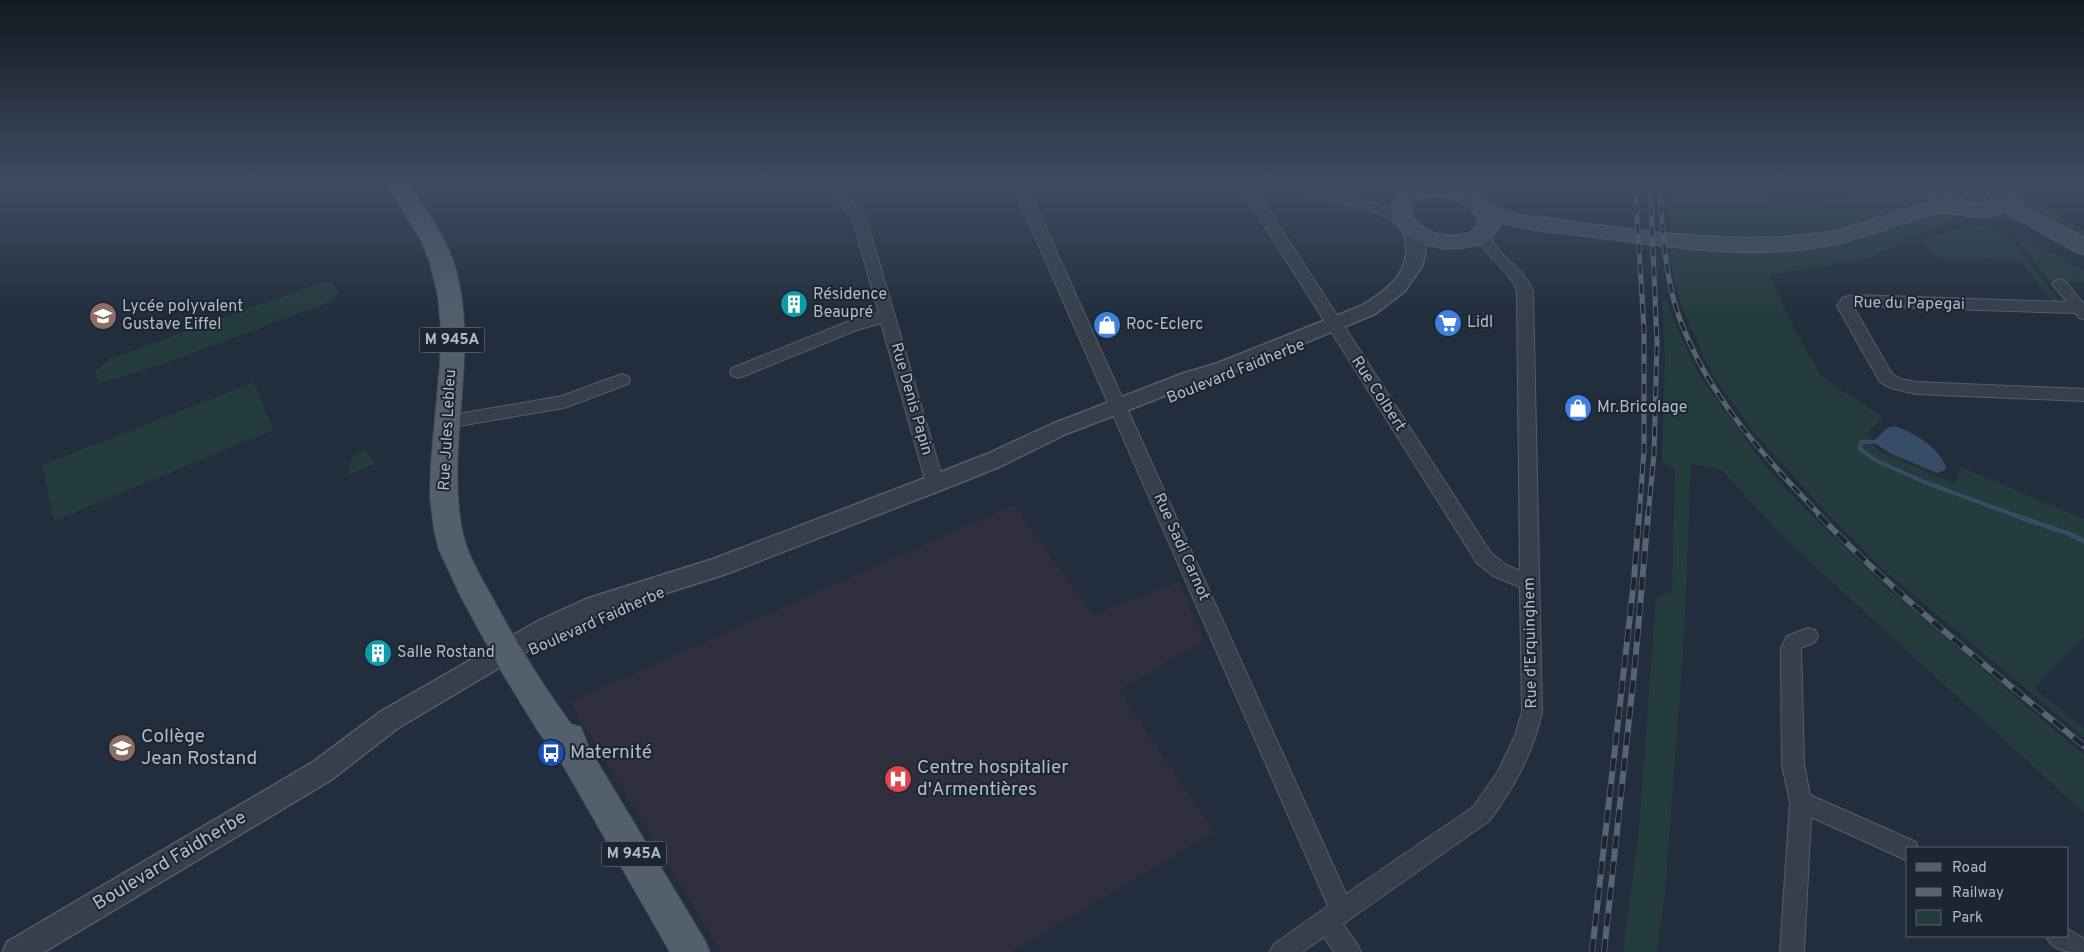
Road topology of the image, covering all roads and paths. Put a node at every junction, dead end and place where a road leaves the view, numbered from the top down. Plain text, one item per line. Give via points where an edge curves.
1 (424, 228) edge
2 (862, 228) edge
3 (1039, 228) edge
4 (1273, 228) edge
5 (1409, 228) edge
6 (1412, 228) edge
7 (1478, 228) edge
8 (1485, 228) edge
9 (1579, 228) edge
10 (1862, 228) edge
11 (2044, 228) edge
12 (2049, 228) edge
13 (2062, 236) junction
14 (1454, 243) junction
15 (2084, 247) edge
16 (1519, 278) junction
17 (2060, 284) dead end
18 (2081, 312) edge
19 (887, 316) junction
20 (1336, 329) junction
21 (738, 372) dead end
22 (622, 380) dead end
23 (2084, 395) edge
24 (1121, 411) junction
25 (447, 422) junction
26 (935, 483) junction
27 (1531, 582) junction
28 (1808, 636) dead end
29 (515, 652) junction
30 (1801, 802) junction
31 (1906, 849) edge
32 (1334, 916) junction
33 (2060, 937) edge
34 (17, 952) edge
35 (690, 952) edge
36 (1282, 952) edge
37 (1349, 952) edge
38 (1792, 952) edge
39 (2084, 952) edge

1 - 25 main road, Rue Jules Lebleu / M 945A via 436,248 447,281 452,333
2 - 19 street, Rue Denis Papin
3 - 24 street, Rue Sadi Carnot
4 - 20 street, Rue Colbert
5 - 20 street, Boulevard Faidherbe via 1418,248 1409,274 1379,304
6 - 14 main road via 1427,238
7 - 14 main road via 1472,241
8 - 16 street, Rue d'Erquinghem via 1491,250
9 - 10 main road via 1695,242 1753,245 1829,238
11 - 13 main road
12 - 13 main road
13 - 15 main road
14 - 16 street via 1479,251
14 - 20 street, Boulevard Faidherbe via 1430,252 1414,283 1389,307 1358,324
16 - 27 street, Rue d'Erquinghem via 1526,298
17 - 18 street
18 - 23 street, Rue du Papegai via 1857,300 1845,306 1882,372 1896,384 1916,388
19 - 21 street via 852,326
19 - 26 street, Rue Denis Papin
20 - 24 street, Boulevard Faidherbe via 1192,391
20 - 27 street, Rue Colbert via 1484,558 1507,575
22 - 25 street via 564,402
24 - 26 street, Boulevard Faidherbe via 1035,451 994,460
24 - 32 street, Rue Sadi Carnot
25 - 29 main road, Rue Jules Lebleu / M 945A via 445,508 451,540 458,560
26 - 29 street, Boulevard Faidherbe via 718,567 594,606 546,628
27 - 32 street, Rue d'Erquinghem via 1531,722 1498,791 1481,814
28 - 30 street via 1794,642 1791,648 1793,765
29 - 34 street, Boulevard Faidherbe via 364,750 322,771
29 - 35 main road, Rue Jules Lebleu / M 945A via 542,712 576,756
30 - 31 street
30 - 38 street
32 - 36 street, Rue d'Erquinghem
32 - 37 street, Rue Sadi Carnot
33 - 39 street

